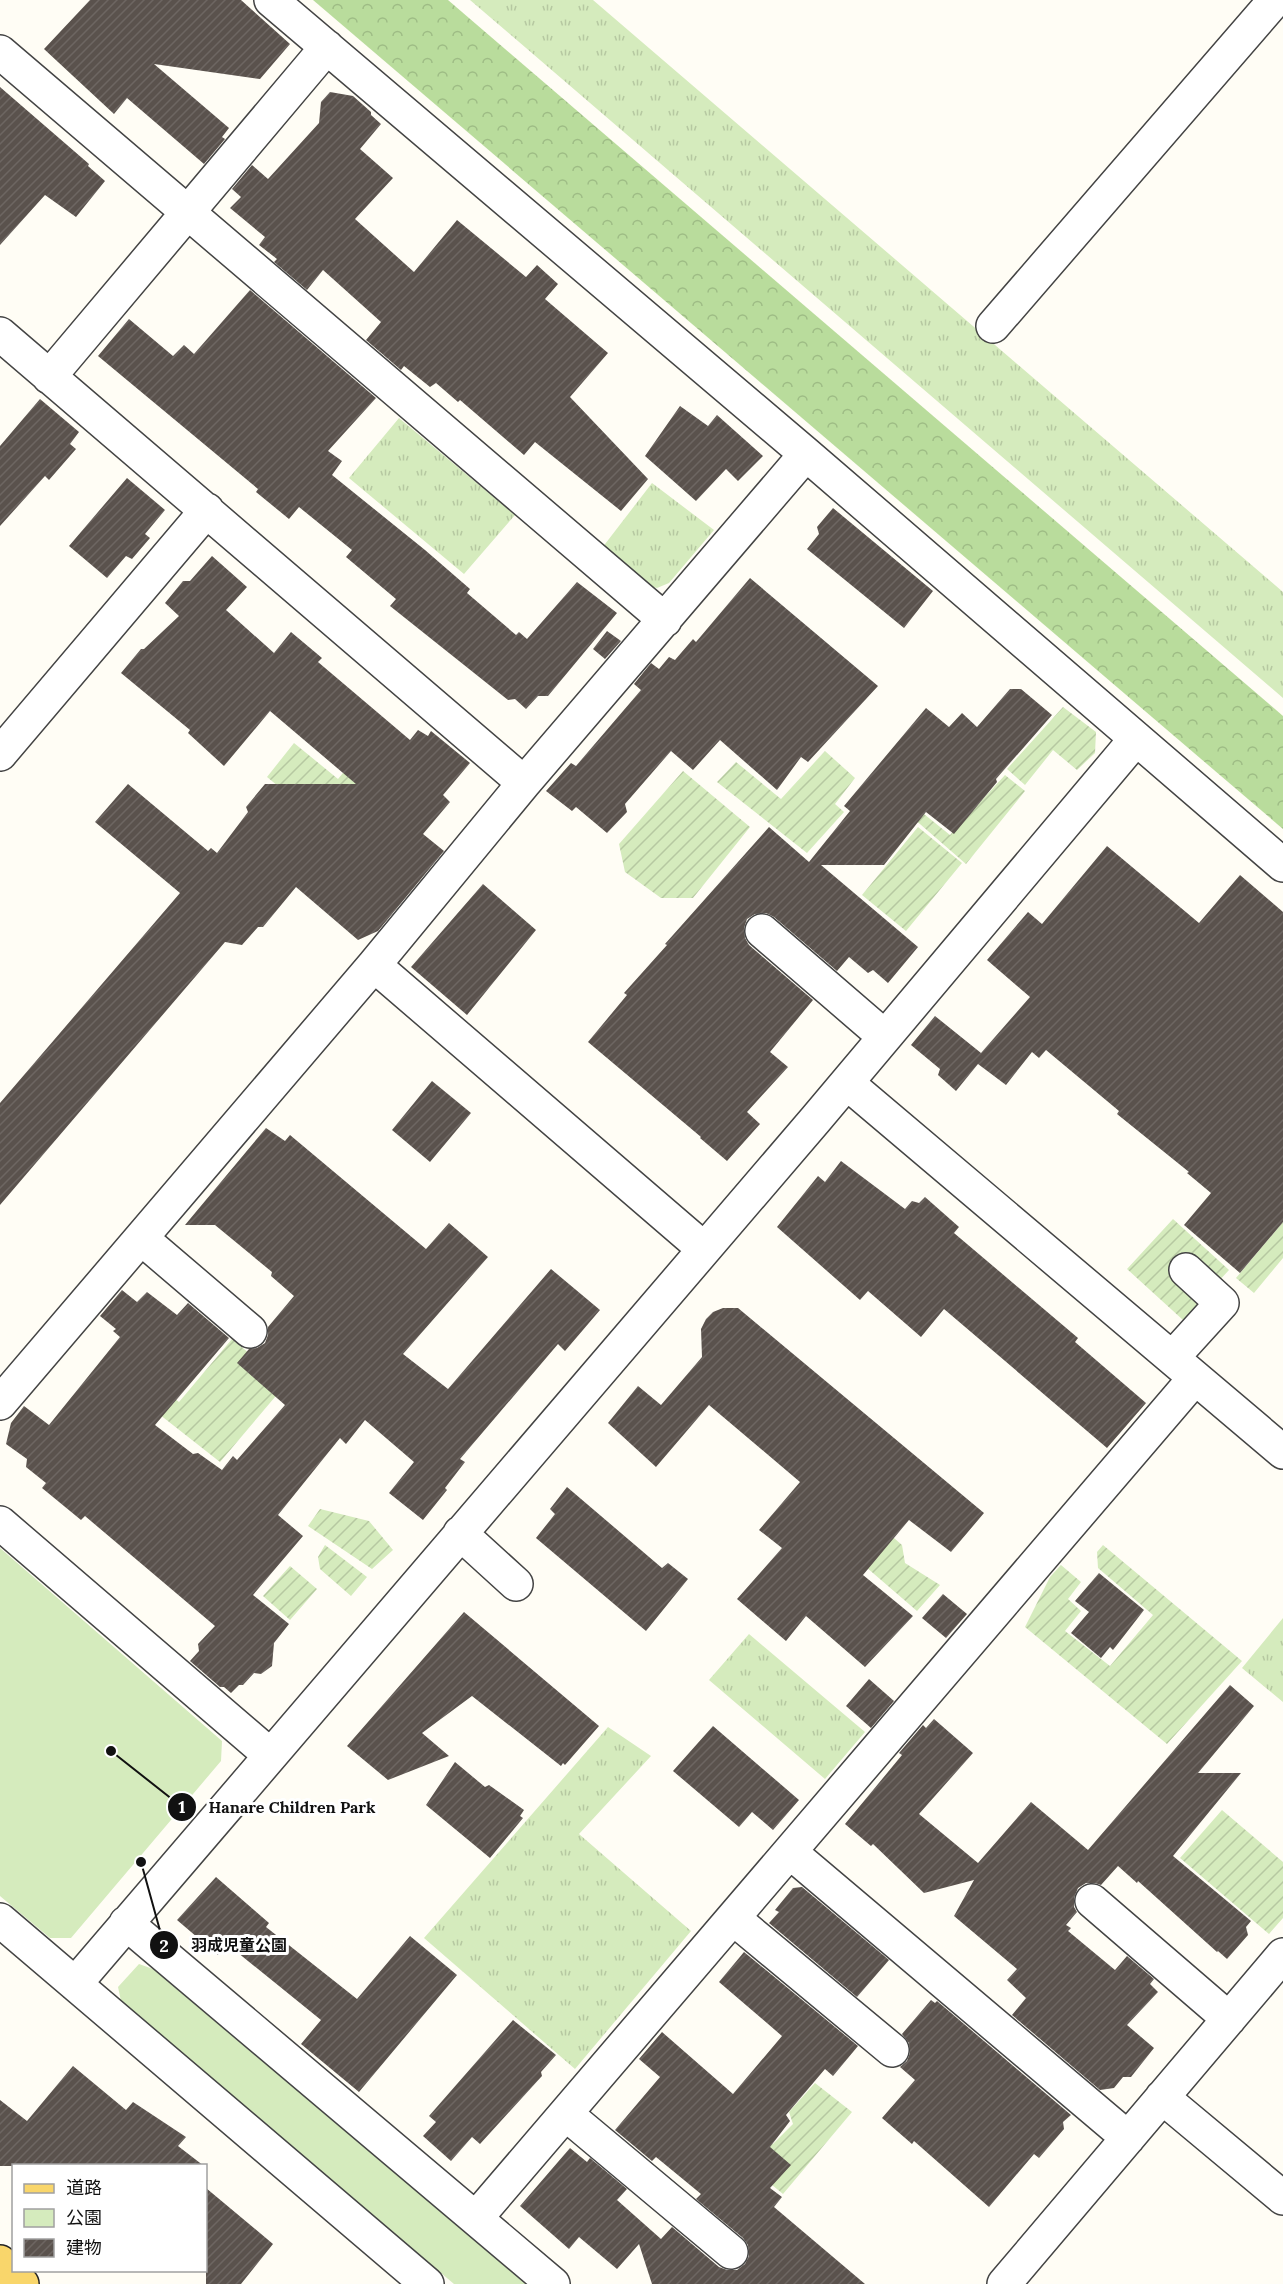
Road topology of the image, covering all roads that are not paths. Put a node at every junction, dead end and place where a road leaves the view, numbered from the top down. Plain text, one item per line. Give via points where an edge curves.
1 (271, 0) edge
2 (1275, 0) edge
3 (327, 47) junction
4 (0, 52) edge
5 (188, 212) junction
6 (993, 326) dead end
7 (0, 334) edge
8 (49, 376) junction
9 (806, 454) junction
10 (207, 510) junction
11 (665, 620) junction
12 (1136, 740) junction
13 (0, 754) edge
14 (524, 783) junction
15 (1283, 865) edge
16 (762, 931) dead end
17 (374, 965) junction
18 (885, 1037) junction
19 (847, 1083) junction
20 (141, 1238) junction
21 (704, 1250) junction
22 (1186, 1270) dead end
23 (250, 1331) dead end
24 (1184, 1368) junction
25 (0, 1402) edge
26 (1283, 1452) edge
27 (0, 1523) edge
28 (460, 1533) junction
29 (516, 1584) dead end
30 (270, 1755) junction
31 (790, 1852) junction
32 (1092, 1901) dead end
33 (734, 1918) junction
34 (0, 1920) edge
35 (126, 1923) junction
36 (1283, 1955) edge
37 (75, 1984) junction
38 (1229, 2019) junction
39 (892, 2050) dead end
40 (1162, 2097) junction
41 (566, 2114) junction
42 (1128, 2138) junction
43 (1283, 2198) edge
44 (476, 2218) junction
45 (731, 2252) dead end
46 (0, 2262) edge
47 (22, 2284) edge
48 (427, 2284) edge
49 (553, 2284) edge
50 (1004, 2284) edge

1 - 3 street
2 - 6 street
3 - 5 street
3 - 9 street
4 - 5 street
5 - 8 street
5 - 11 street
7 - 8 street
8 - 10 street
9 - 11 street
9 - 12 street
10 - 13 street
10 - 14 street
11 - 14 street
12 - 15 street
12 - 18 street
14 - 17 street
16 - 18 street
17 - 20 street
17 - 21 street
18 - 19 street
19 - 21 street
19 - 24 street
20 - 23 street
20 - 25 street
21 - 28 street
22 - 24 street via 1222,1303
24 - 26 street
24 - 31 street
27 - 30 street
28 - 29 street
28 - 30 street
30 - 35 street
31 - 33 street
31 - 42 street
32 - 38 street
33 - 39 street
33 - 41 street
34 - 37 street
35 - 37 street
35 - 44 street
36 - 38 street
37 - 48 street
38 - 40 street
40 - 42 street
40 - 43 street
41 - 44 street
41 - 45 street
42 - 50 street
44 - 49 street
46 - 47 main road

